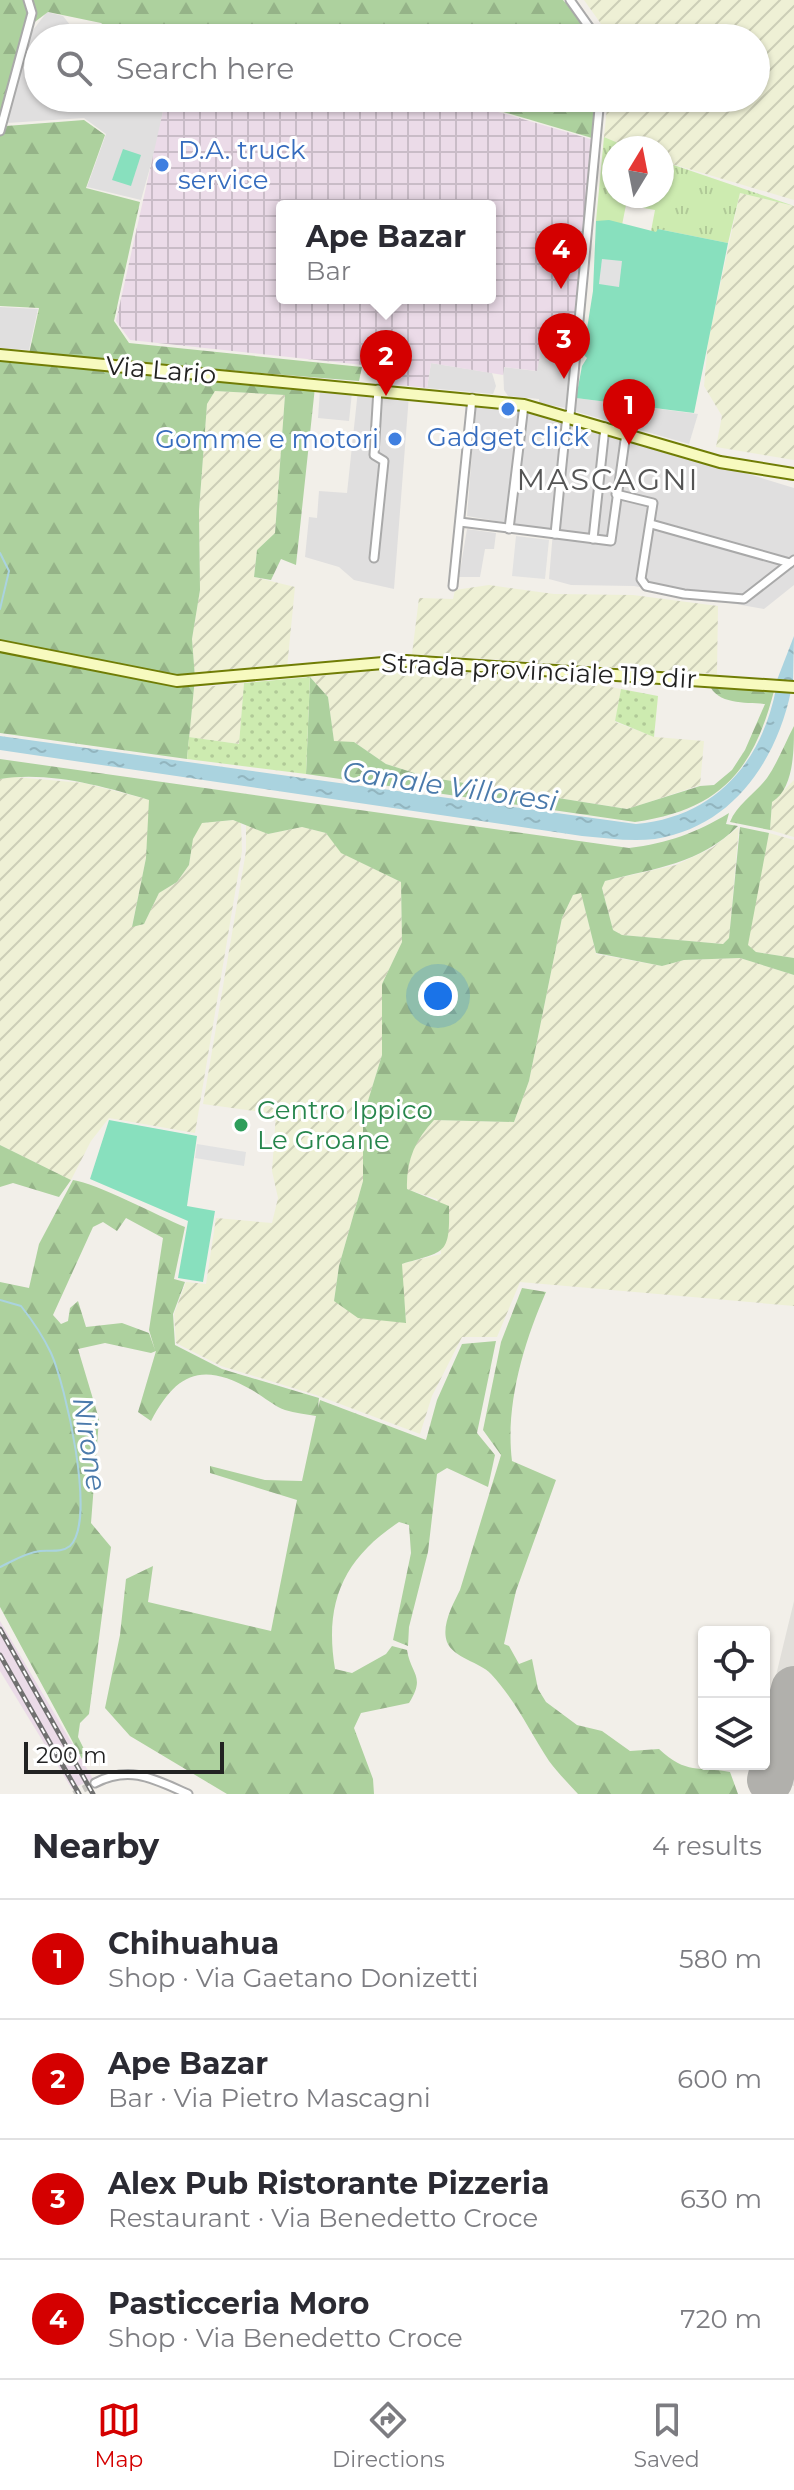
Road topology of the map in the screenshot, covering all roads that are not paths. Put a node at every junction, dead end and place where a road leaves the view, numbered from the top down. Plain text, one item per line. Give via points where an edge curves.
1 (28, 0) edge
2 (570, 0) edge
3 (29, 24) edge
4 (587, 24) edge
5 (24, 42) edge
6 (599, 112) edge
7 (0, 131) edge
8 (0, 355) edge
9 (378, 389) junction
10 (472, 398) junction
11 (524, 405) junction
12 (568, 416) junction
13 (605, 427) junction
14 (626, 433) junction
15 (794, 474) edge
16 (616, 494) junction
17 (460, 522) junction
18 (651, 524) junction
19 (509, 529) junction
20 (555, 534) junction
21 (593, 539) junction
22 (374, 558) dead end
23 (792, 562) edge
24 (453, 586) dead end
25 (2, 647) edge
26 (794, 687) edge
27 (95, 1783) tunnel mouth
28 (188, 1794) edge

1 - 3 street
2 - 4 street
5 - 7 street
6 - 12 street
8 - 9 street, Via Lario
9 - 10 street, Via Lario
9 - 22 street via 374,455 384,461
10 - 11 street, Via Lario
10 - 17 street
11 - 12 street, Via Lario
11 - 19 street
12 - 13 street, Via Lario
12 - 20 street
13 - 14 street, Via Lario
13 - 21 street
14 - 15 street, Via Lario via 720,462
14 - 16 street
16 - 18 street via 653,503
16 - 21 street via 611,541
17 - 19 street
17 - 24 street
18 - 23 street
18 - 23 street via 644,583 684,594 744,599
19 - 20 street
20 - 21 street
25 - 26 street, Strada provinciale 119 dir via 177,681 406,661
27 - 28 street via 133,1773

